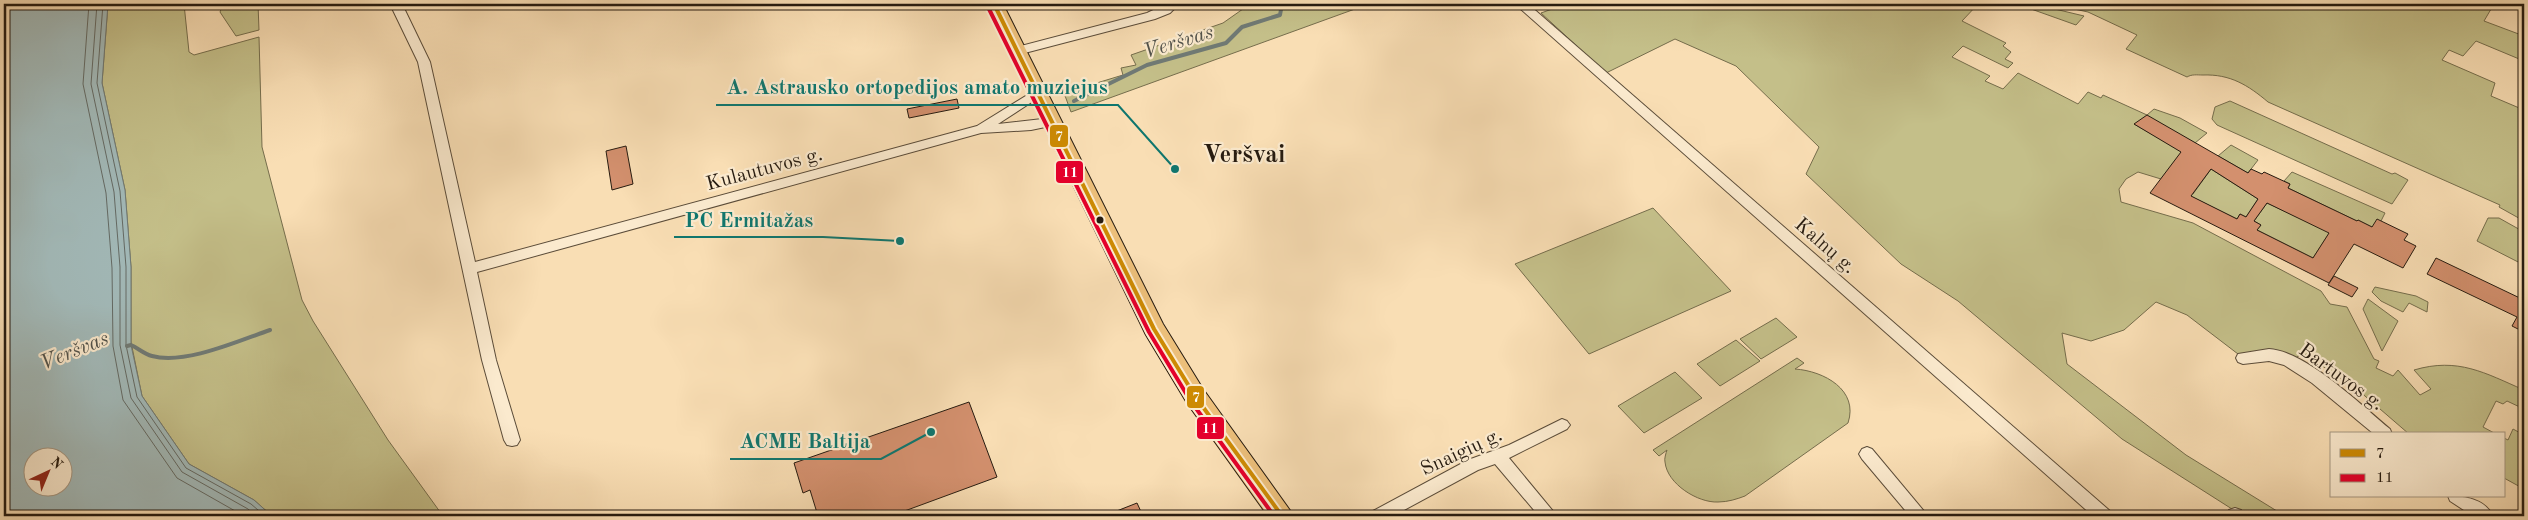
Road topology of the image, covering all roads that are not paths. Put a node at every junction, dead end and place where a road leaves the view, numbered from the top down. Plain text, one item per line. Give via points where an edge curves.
1 (396, 4) edge
2 (994, 4) edge
3 (1173, 4) edge
4 (1521, 4) edge
5 (1017, 51) junction
6 (1037, 93) junction
7 (1051, 122) junction
8 (981, 129) junction
9 (470, 269) junction
10 (2243, 358) dead end
11 (1562, 425) dead end
12 (2383, 432) edge
13 (512, 440) dead end
14 (1867, 454) dead end
15 (1498, 456) junction
16 (2459, 498) edge
17 (1282, 516) edge
18 (1379, 516) edge
19 (1549, 516) edge
20 (1920, 516) edge
21 (2104, 516) edge
22 (2485, 516) edge

1 - 9 street via 424,62
2 - 5 main road
3 - 5 street via 1151,16
4 - 21 street, Kalnų g.
5 - 6 main road
6 - 7 main road
6 - 8 street, Kulautuvos g.
7 - 8 street, Kulautuvos g.
7 - 17 main road via 1154,329 1195,396
8 - 9 street, Kulautuvos g.
9 - 13 street via 489,360
10 - 12 street, Bartuvos g. via 2271,355 2288,361
11 - 15 street, Snaigių g.
14 - 20 street
15 - 18 street, Snaigių g. via 1473,465
15 - 19 street
16 - 22 street

